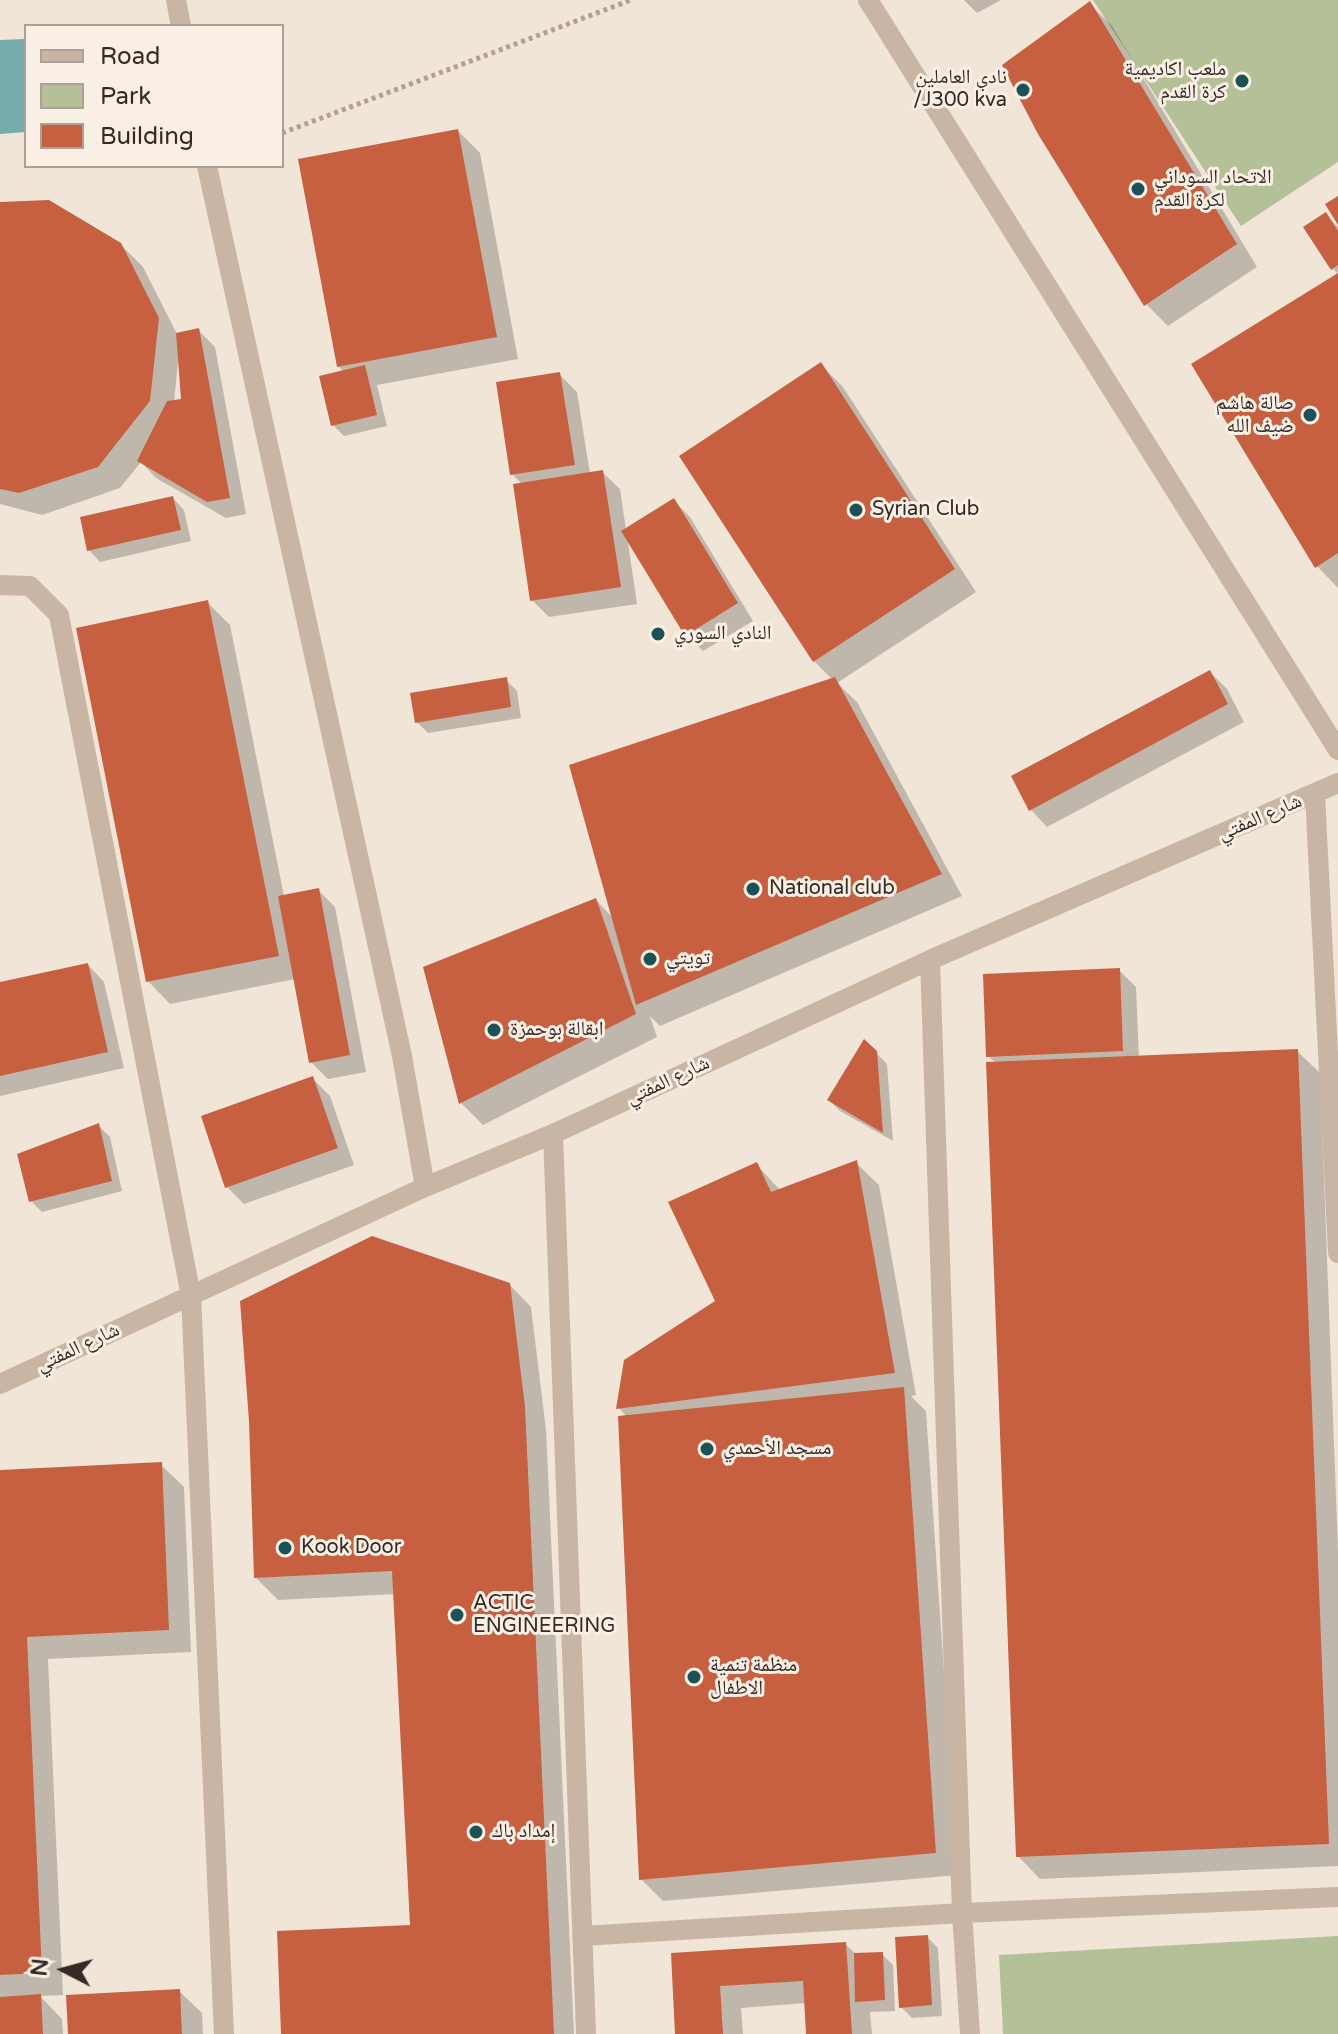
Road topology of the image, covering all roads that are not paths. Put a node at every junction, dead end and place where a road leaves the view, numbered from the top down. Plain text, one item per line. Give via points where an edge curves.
1 (176, 0) edge
2 (868, 0) edge
3 (181, 24) edge
4 (207, 168) edge
5 (0, 585) edge
6 (1338, 750) edge
7 (1338, 783) edge
8 (1315, 794) junction
9 (930, 960) junction
10 (553, 1134) junction
11 (425, 1187) junction
12 (1338, 1253) edge
13 (191, 1296) junction
14 (0, 1384) edge
15 (1338, 1897) edge
16 (962, 1913) junction
17 (582, 1936) junction
18 (224, 2034) edge
19 (586, 2034) edge
20 (970, 2034) edge

1 - 3 street
2 - 6 street
4 - 11 street via 402,1056
5 - 13 street via 30,586 59,615
7 - 8 street, شارع المفتي
8 - 9 street, شارع المفتي
8 - 12 street
9 - 10 street, شارع المفتي
9 - 16 street
10 - 11 street, شارع المفتي
10 - 17 street
11 - 13 street, شارع المفتي
13 - 14 street, شارع المفتي
13 - 18 street
15 - 16 street
16 - 17 street
16 - 20 street
17 - 19 street

